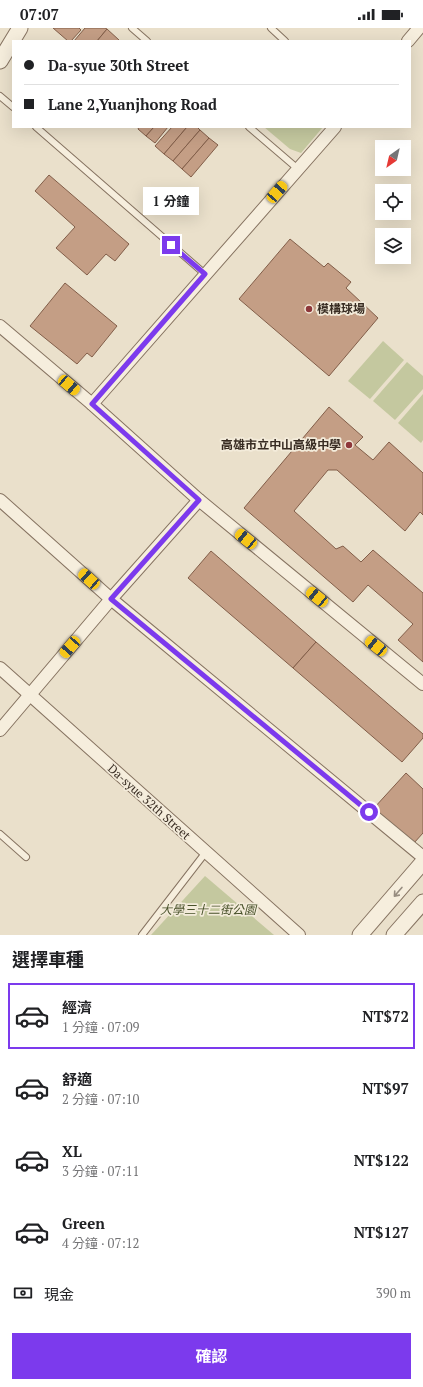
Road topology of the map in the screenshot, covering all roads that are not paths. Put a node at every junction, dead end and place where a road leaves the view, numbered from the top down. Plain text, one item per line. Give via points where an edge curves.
1 (20, 28) edge
2 (132, 28) edge
3 (271, 28) edge
4 (419, 28) edge
5 (13, 40) edge
6 (146, 40) edge
7 (284, 40) edge
8 (409, 40) edge
9 (12, 41) edge
10 (0, 61) edge
11 (0, 96) edge
12 (12, 106) edge
13 (37, 128) edge
14 (249, 128) edge
15 (334, 128) edge
16 (298, 169) junction
17 (205, 274) junction
18 (0, 326) edge
19 (92, 404) junction
20 (0, 500) edge
21 (199, 500) junction
22 (111, 599) junction
23 (0, 668) edge
24 (423, 684) edge
25 (29, 695) junction
26 (0, 730) edge
27 (0, 834) edge
28 (206, 852) junction
29 (26, 857) dead end
30 (423, 857) edge
31 (423, 862) edge
32 (423, 902) edge
33 (142, 935) edge
34 (299, 935) edge
35 (360, 935) edge
36 (394, 935) edge

1 - 5 street
2 - 6 lane
3 - 7 lane
4 - 8 street
9 - 10 street
11 - 12 lane
13 - 17 lane
14 - 16 lane
15 - 16 street
16 - 17 street
17 - 19 street
18 - 19 street
19 - 21 street
20 - 22 street
21 - 22 street
21 - 24 street
22 - 25 street
22 - 30 street
23 - 25 street, Da-syue 32th Street
25 - 26 street
25 - 28 street, Da-syue 32th Street
27 - 29 lane
28 - 33 lane
28 - 34 street, Da-syue 32th Street
31 -> 35 street
32 - 36 street

